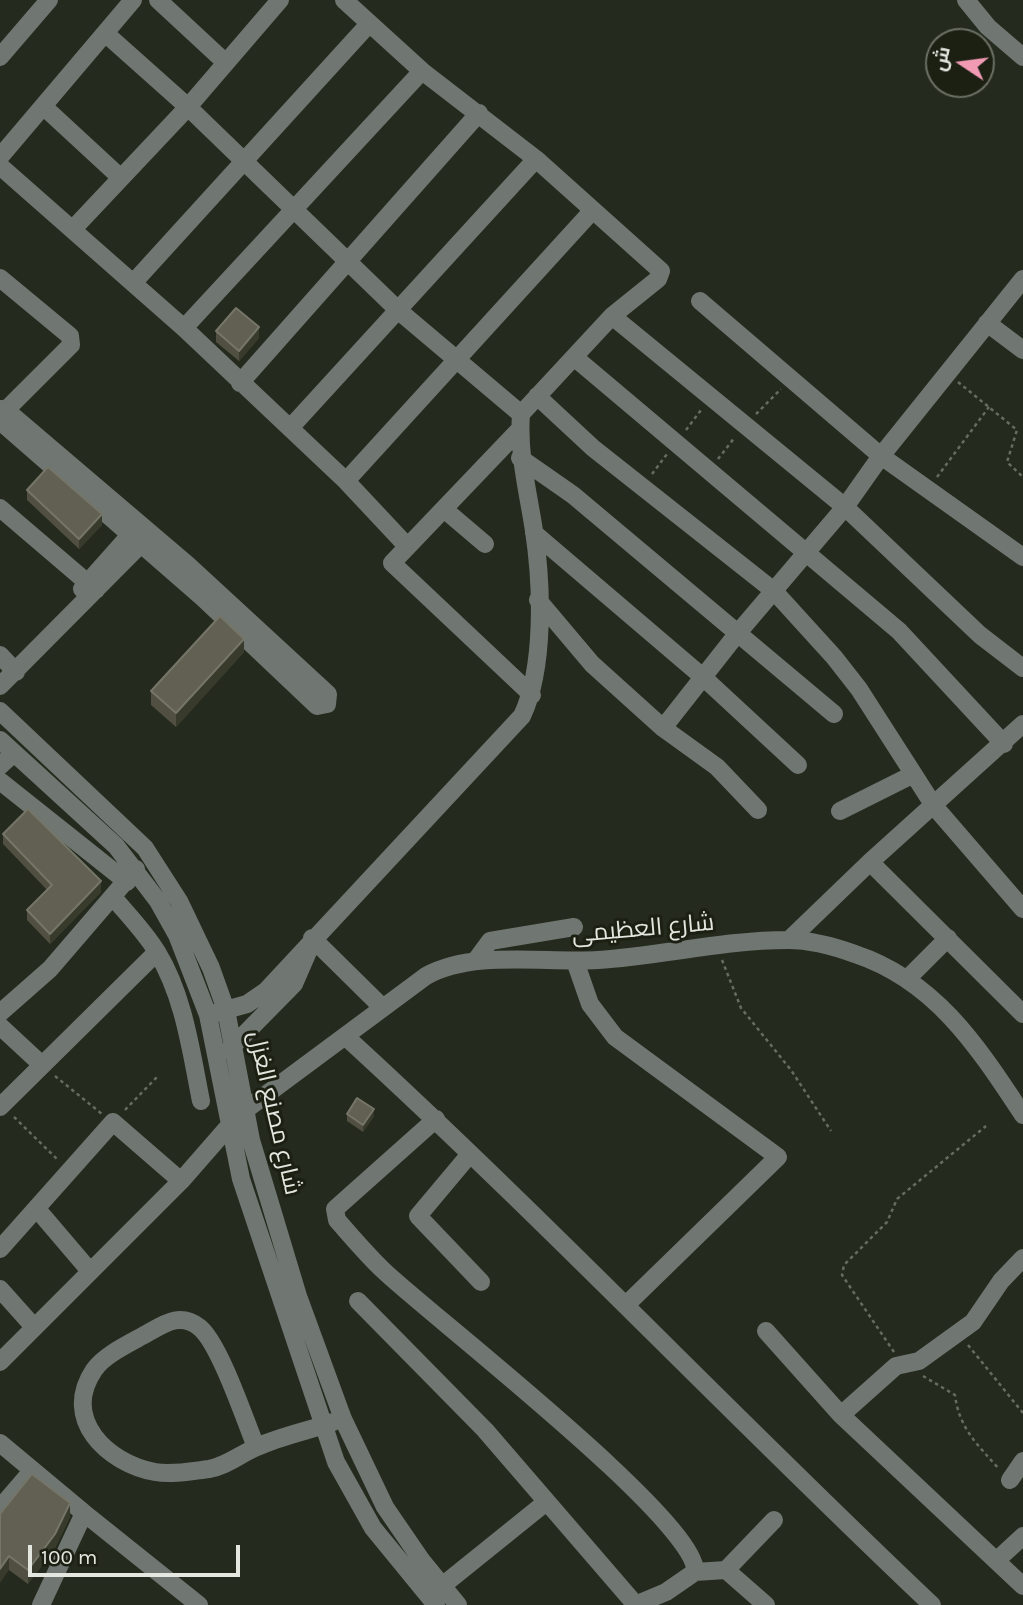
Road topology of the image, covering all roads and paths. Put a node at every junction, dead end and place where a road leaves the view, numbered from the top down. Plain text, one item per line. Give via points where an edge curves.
1 (49, 0) edge
2 (133, 0) edge
3 (158, 0) edge
4 (281, 0) edge
5 (344, 0) edge
6 (973, 3) edge
7 (369, 25) junction
8 (105, 33) junction
9 (0, 57) edge
10 (1023, 57) edge
11 (226, 63) junction
12 (422, 71) junction
13 (43, 106) junction
14 (188, 107) junction
15 (479, 113) junction
16 (0, 157) edge
17 (536, 159) junction
18 (243, 160) junction
19 (0, 166) edge
20 (121, 178) junction
21 (294, 210) junction
22 (593, 210) junction
23 (73, 229) junction
24 (348, 261) junction
25 (0, 278) edge
26 (1023, 279) edge
27 (134, 282) junction
28 (700, 301) dead end
29 (399, 311) junction
30 (612, 316) junction
31 (987, 323) junction
32 (184, 328) junction
33 (1023, 350) edge
34 (574, 357) junction
35 (457, 361) junction
36 (948, 373) junction
37 (789, 380) junction
38 (240, 383) junction
39 (537, 397) junction
40 (711, 397) junction
41 (989, 407) junction
42 (2, 414) edge
43 (521, 421) junction
44 (746, 424) junction
45 (290, 428) junction
46 (675, 444) junction
47 (881, 456) junction
48 (520, 458) junction
49 (709, 470) junction
50 (1023, 477) edge
51 (345, 481) junction
52 (643, 485) junction
53 (924, 488) junction
54 (845, 507) junction
55 (0, 508) edge
56 (445, 510) junction
57 (534, 533) junction
58 (141, 534) junction
59 (485, 544) dead end
60 (406, 545) junction
61 (806, 553) junction
62 (1023, 558) edge
63 (92, 587) junction
64 (774, 591) junction
65 (538, 600) junction
66 (737, 634) junction
67 (6, 665) edge
68 (1023, 668) edge
69 (704, 678) junction
70 (0, 686) edge
71 (532, 695) junction
72 (0, 711) edge
73 (834, 714) dead end
74 (663, 728) junction
75 (1016, 737) edge
76 (0, 740) edge
77 (14, 753) junction
78 (798, 765) dead end
79 (0, 766) edge
80 (912, 775) junction
81 (0, 781) edge
82 (934, 806) junction
83 (758, 810) dead end
84 (840, 811) dead end
85 (870, 862) junction
86 (131, 876) junction
87 (113, 897) junction
88 (1023, 909) edge
89 (574, 927) dead end
90 (948, 938) junction
91 (312, 939) junction
92 (789, 940) junction
93 (717, 947) junction
94 (157, 952) junction
95 (476, 960) junction
96 (575, 961) junction
97 (908, 978) junction
98 (383, 1008) junction
99 (226, 1010) junction
100 (0, 1013) edge
101 (1023, 1014) edge
102 (208, 1015) junction
103 (0, 1026) edge
104 (345, 1036) junction
105 (234, 1046) junction
106 (218, 1059) junction
107 (42, 1065) junction
108 (157, 1077) dead end
109 (201, 1101) dead end
110 (1020, 1103) edge
111 (1, 1105) edge
112 (244, 1111) junction
113 (436, 1119) junction
114 (113, 1122) junction
115 (229, 1126) junction
116 (986, 1126) dead end
117 (831, 1130) dead end
118 (470, 1154) junction
119 (69, 1171) junction
120 (181, 1181) junction
121 (37, 1209) junction
122 (3, 1241) edge
123 (89, 1270) junction
124 (1019, 1270) edge
125 (481, 1282) dead end
126 (0, 1289) edge
127 (358, 1301) dead end
128 (627, 1304) junction
129 (34, 1327) junction
130 (766, 1331) dead end
131 (958, 1333) junction
132 (0, 1363) edge
133 (902, 1364) junction
134 (1023, 1413) edge
135 (841, 1415) junction
136 (343, 1419) junction
137 (322, 1426) junction
138 (0, 1443) edge
139 (256, 1447) junction
140 (1023, 1461) edge
141 (32, 1471) junction
142 (1010, 1480) joint
143 (545, 1503) junction
144 (0, 1508) edge
145 (84, 1513) junction
146 (774, 1520) dead end
147 (1023, 1536) edge
148 (997, 1560) junction
149 (726, 1570) junction
150 (695, 1573) junction
151 (442, 1586) junction
152 (1023, 1586) edge
153 (45, 1603) edge
154 (199, 1605) edge
155 (436, 1605) edge
156 (458, 1605) edge
157 (635, 1605) edge
158 (766, 1605) edge
159 (932, 1605) edge

1 - 9 street
2 - 8 street
3 - 11 street
4 - 11 street
5 - 7 street
6 - 10 street via 988,27
7 - 12 street
7 - 18 street
8 - 13 street
8 - 14 street
11 - 14 street
12 - 15 street
12 - 21 street
13 - 16 street
13 - 20 street
14 - 18 street
14 - 20 street
15 - 17 street
15 - 24 street
17 - 22 street
17 - 29 street
18 - 21 street
18 - 27 street
19 - 23 street
20 - 23 street
21 - 24 street
21 - 32 street
22 - 30 street via 661,271 658,279
22 - 35 street
23 - 27 street
24 - 29 street
24 - 38 street
25 - 42 street via 71,340
26 - 31 street
27 - 32 street
28 - 37 street
29 - 35 street
29 - 45 street
30 - 34 street
30 - 40 street
31 - 33 street
31 - 36 street
32 - 38 street
34 - 39 street
34 - 46 street
35 - 43 street
35 - 51 street
36 - 41 path
36 - 47 street
37 - 44 path
37 - 47 street
38 - 45 street
39 - 43 street
39 - 52 street
40 - 44 street
40 - 46 path
41 - 50 path via 1017,430 1007,462
41 - 53 path via 941,474
42 - 58 street
43 - 48 street
43 - 56 street
44 - 49 path
44 - 54 street
45 - 51 street
46 - 49 street
46 - 52 path
47 - 53 street
47 - 54 street
48 - 57 street
48 - 66 street via 573,495
49 - 61 street
51 - 60 street
52 - 64 street
53 - 62 street
54 - 61 street
54 - 68 street via 980,635
55 - 63 street
56 - 59 street
56 - 60 street
57 - 65 street
57 - 69 street
58 - 58 street via 317,706 327,704 328,694
58 - 63 street
60 - 71 street via 393,566
61 - 64 street
61 - 75 street
63 - 67 street
64 - 66 street
64 - 80 street via 859,689
65 - 71 street
65 - 74 street via 592,664
66 - 69 street
66 - 73 street
67 - 70 street
69 - 74 street
69 - 78 street
71 - 91 street via 522,716
72 - 99 street, شارع مصنع الغزل via 145,848 179,901
74 - 83 street via 718,767
75 - 82 street
76 - 77 street, شارع مصنع الغزل
77 - 79 street
77 - 86 street, شارع مصنع الغزل via 116,846
80 - 82 street
80 - 84 street
81 - 86 street
82 - 85 street
82 - 88 street
85 - 90 street
85 - 92 street
86 - 87 street
86 - 102 street, شارع مصنع الغزل via 177,935
87 - 94 street
87 - 100 street via 50,969
89 - 95 street via 500,937 490,941
90 - 97 street
90 - 101 street
91 - 98 street
91 - 99 street via 266,991 247,1004
91 - 105 street via 295,984
92 - 93 street, شارع العظيمى
92 - 97 street, شارع العظيمى via 828,945
93 - 96 street, شارع العظيمى
93 - 117 path via 741,1008
94 - 107 street
94 - 109 street via 184,1020
95 - 96 street, شارع العظيمى
95 - 98 street, شارع العظيمى via 441,968
96 - 128 street via 590,1004 615,1037 778,1157
97 - 110 street, شارع العظيمى via 950,1013
98 - 104 street, شارع العظيمى
99 - 102 street
99 - 105 street, شارع مصنع الغزل
102 - 106 street, شارع مصنع الغزل
103 - 107 street
104 - 112 street, شارع العظيمى
104 - 113 street
105 - 106 street
105 - 112 street, شارع مصنع الغزل
106 - 115 street, شارع مصنع الغزل
107 - 111 street
107 - 114 path
108 - 114 path
111 - 119 path
112 - 136 street, شارع مصنع الغزل via 282,1246
113 - 118 street
113 - 150 street via 335,1209 337,1220 384,1271 610,1465 659,1516 693,1561
114 - 119 street
114 - 120 street
115 - 120 street
115 - 137 street, شارع مصنع الغزل via 241,1179
116 - 133 path via 897,1199 887,1222 842,1270
118 - 125 street via 418,1216
118 - 128 street
119 - 121 street
120 - 123 street
121 - 122 street
121 - 123 street
123 - 129 street
124 - 131 street
126 - 129 street
127 - 143 street via 485,1430
128 - 159 street via 799,1479
129 - 132 street
130 - 135 street
131 - 133 street via 919,1361
131 - 134 path
133 - 135 street
133 - 142 path via 955,1395 958,1417
135 - 148 street
136 - 137 street
136 - 151 street, شارع مصنع الغزل via 385,1507
137 - 139 street
137 - 155 street, شارع مصنع الغزل via 336,1462 373,1528
138 - 141 street
139 - 139 street via 214,1347 201,1328 189,1321 173,1319 124,1347 95,1368 84,1389 82,1417 98,1443 155,1472 211,1468
140 - 142 street
141 - 144 street
141 - 145 street
143 - 151 street
143 - 157 street
145 - 153 street
145 - 154 street
146 - 149 street
147 - 148 street
148 - 152 street
149 - 150 street
149 - 158 street
150 - 157 street
151 - 156 street, شارع مصنع الغزل

